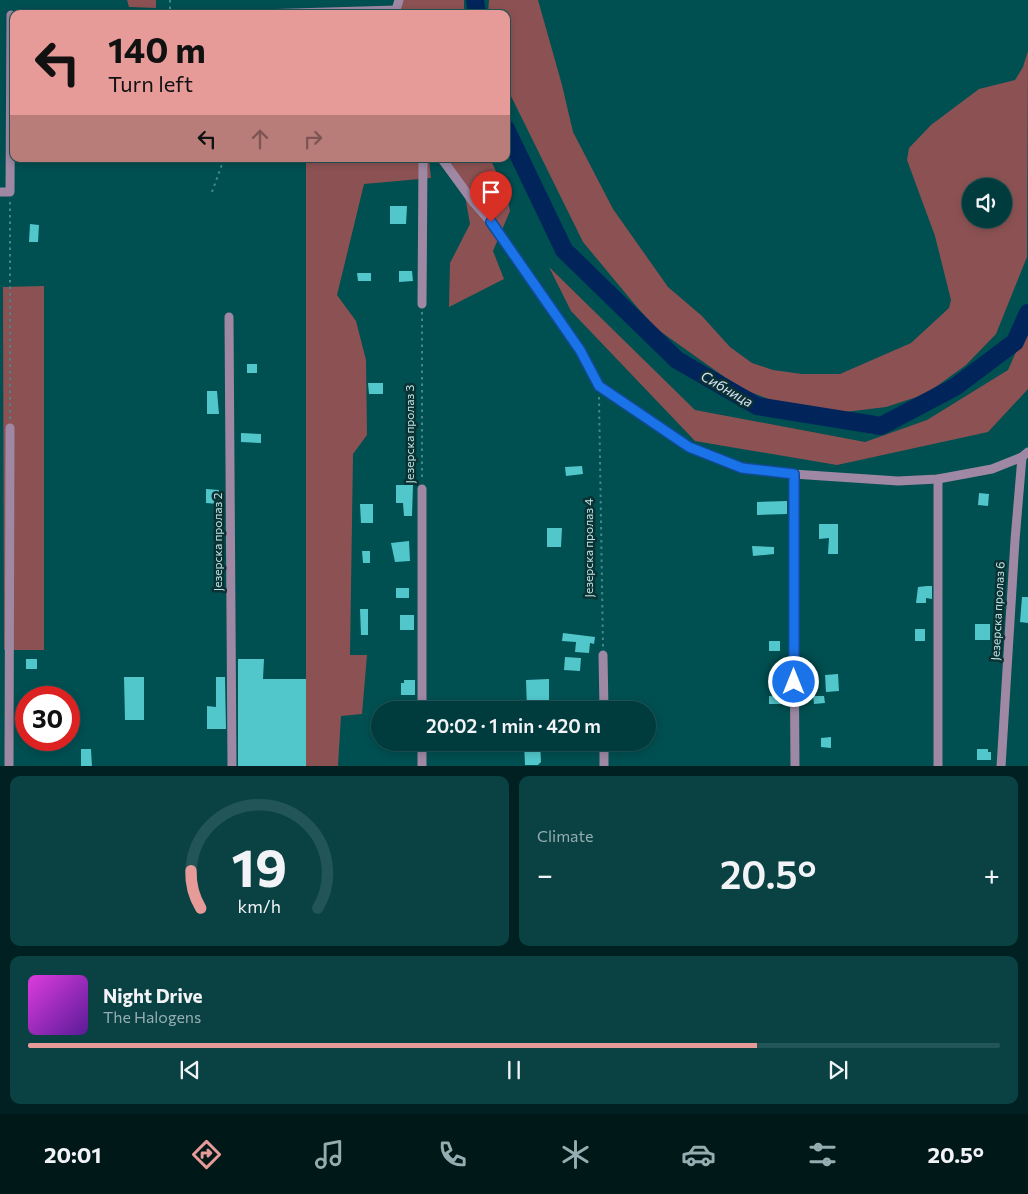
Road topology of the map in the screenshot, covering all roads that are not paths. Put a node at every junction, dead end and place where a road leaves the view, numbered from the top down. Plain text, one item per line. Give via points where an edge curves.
1 (10, 74) edge
2 (423, 162) edge
3 (444, 162) edge
4 (5, 192) edge
5 (422, 304) road end
6 (229, 317) dead end
7 (10, 428) road end
8 (1025, 455) edge
9 (794, 474) junction
10 (938, 479) junction
11 (422, 489) road end
12 (603, 654) road end
13 (422, 701) edge
14 (604, 701) edge
15 (422, 751) edge
16 (604, 751) edge
17 (9, 766) edge
18 (232, 766) edge
19 (422, 766) edge
20 (604, 766) edge
21 (794, 766) edge
22 (938, 766) edge
23 (1001, 766) edge

1 - 4 street
2 - 5 street
3 - 9 street via 525,270 580,350 599,386 689,447 742,468
6 - 18 street, Језерска пролаз 2
7 - 17 street
8 - 10 street via 992,469
8 - 23 street, Језерска пролаз 6 via 1015,540
9 - 10 street via 898,481
9 - 21 street
10 - 22 street
11 - 13 street, Језерска пролаз 3
12 - 14 street
15 - 19 street
16 - 20 street

